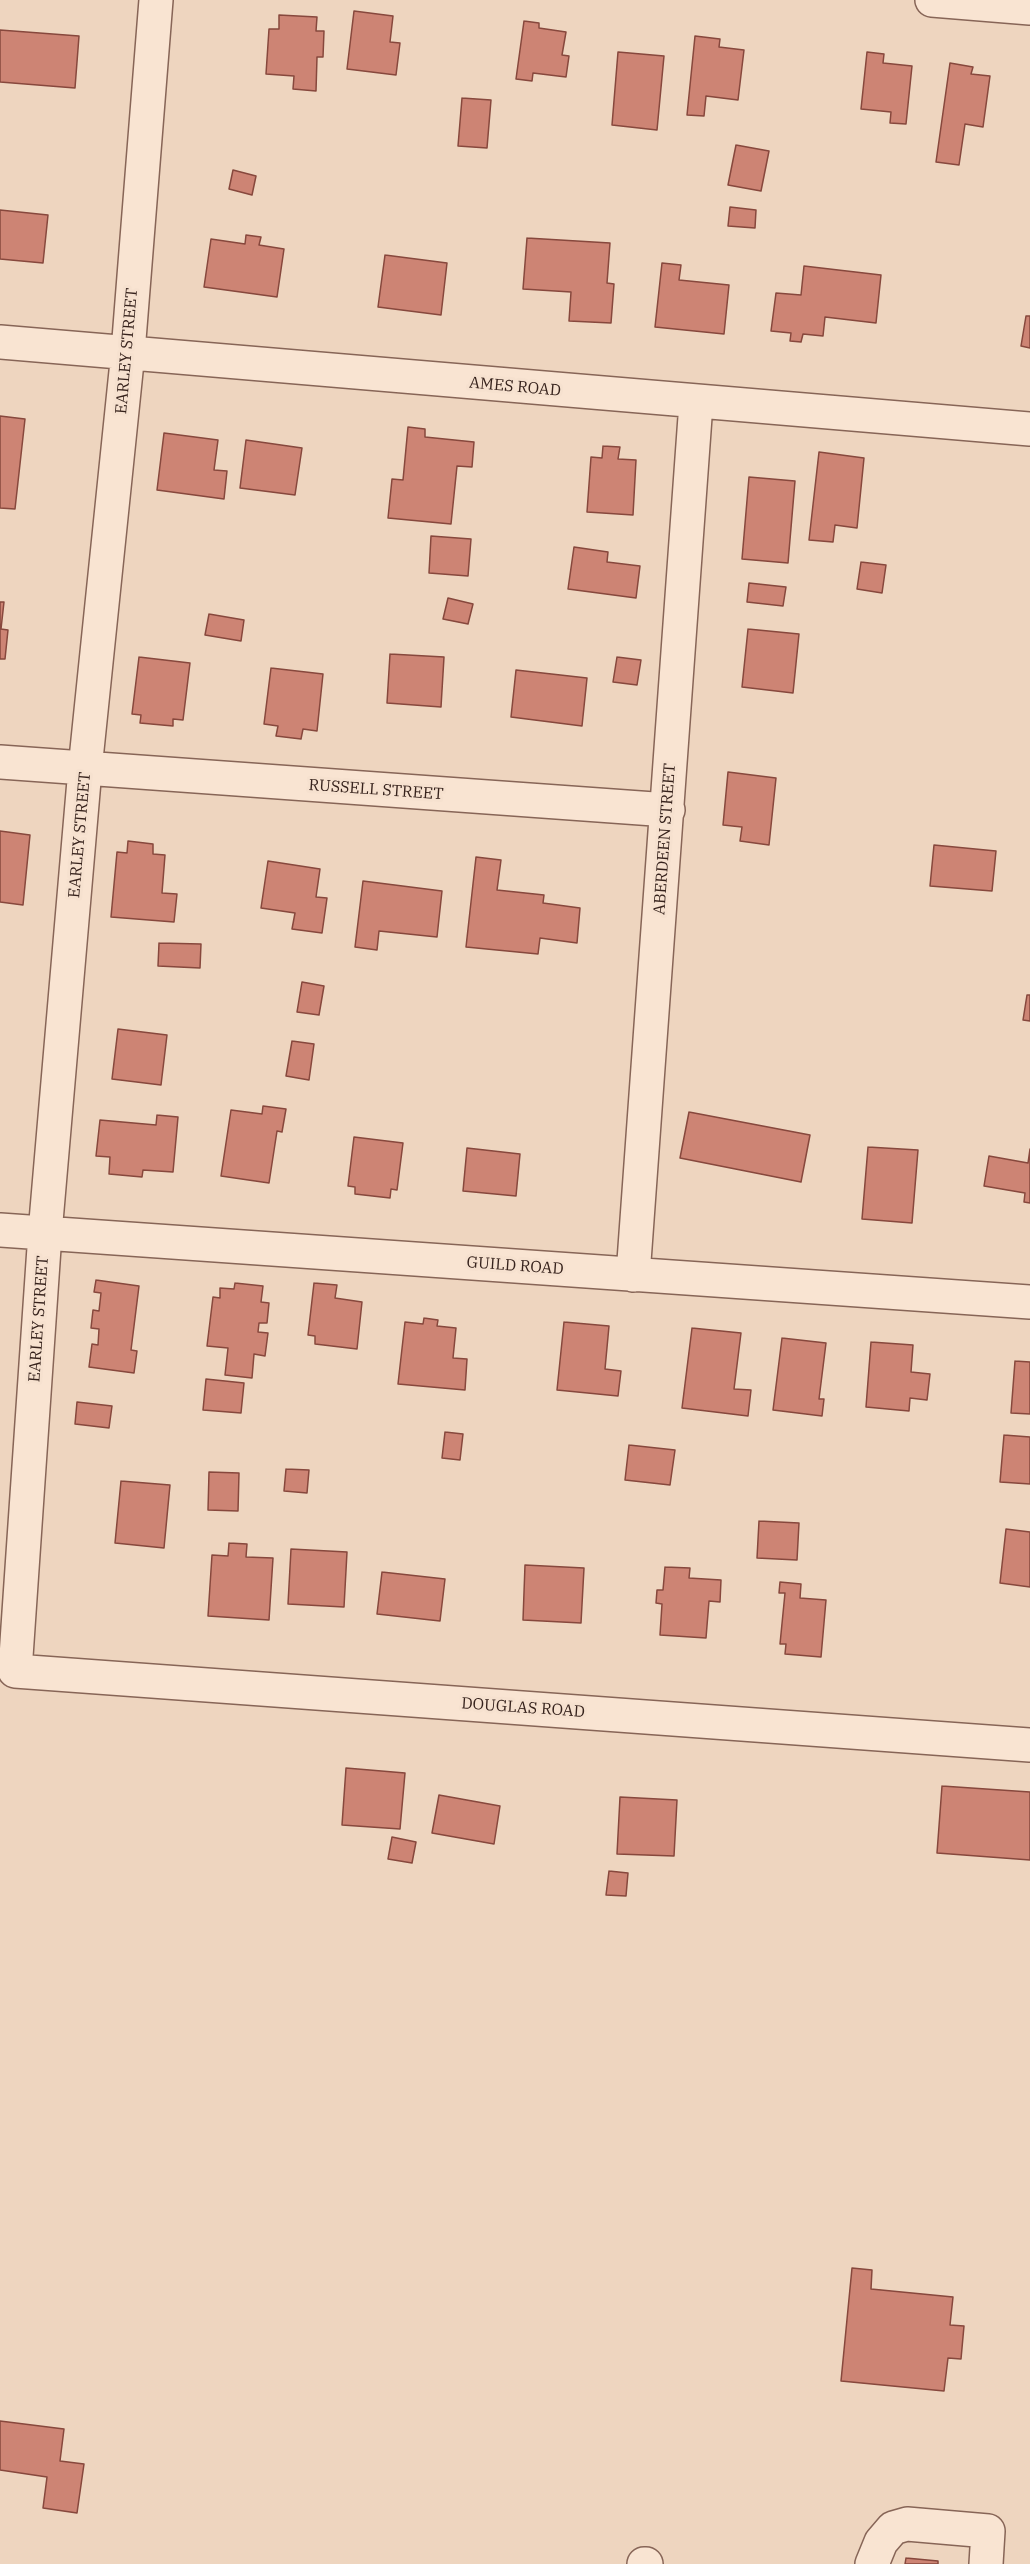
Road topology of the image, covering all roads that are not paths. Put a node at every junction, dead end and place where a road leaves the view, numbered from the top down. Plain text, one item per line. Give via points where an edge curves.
1 (156, 0) edge
2 (932, 0) edge
3 (1030, 8) edge
4 (0, 342) edge
5 (128, 352) junction
6 (696, 402) junction
7 (1030, 429) edge
8 (0, 762) edge
9 (85, 769) junction
10 (668, 810) junction
11 (0, 1230) edge
12 (45, 1233) junction
13 (633, 1275) junction
14 (1030, 1302) edge
15 (15, 1671) joint
16 (1030, 1745) edge
17 (872, 2564) edge
18 (986, 2564) edge

1 - 5 street, EARLEY STREET
2 - 3 street
4 - 5 street, AMES ROAD
5 - 6 street, AMES ROAD
5 - 9 street, EARLEY STREET
6 - 7 street, AMES ROAD
6 - 10 street, ABERDEEN STREET
8 - 9 street, RUSSELL STREET
9 - 10 street, RUSSELL STREET
9 - 12 street, EARLEY STREET
10 - 13 street, ABERDEEN STREET
11 - 12 street, GUILD ROAD
12 - 13 street, GUILD ROAD
12 - 15 street, EARLEY STREET
13 - 14 street, GUILD ROAD
15 - 16 street, DOUGLAS ROAD
17 - 18 street via 886,2535 907,2524 988,2531

